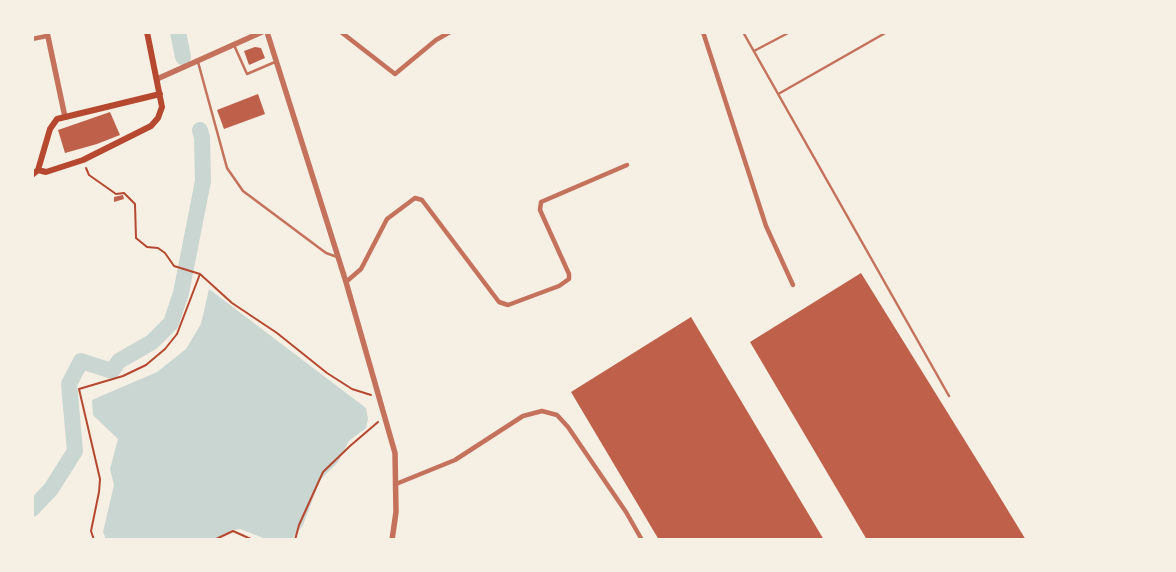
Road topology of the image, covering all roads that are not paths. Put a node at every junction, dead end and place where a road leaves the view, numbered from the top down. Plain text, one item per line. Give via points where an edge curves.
1 (147, 32) edge
2 (262, 32) edge
3 (267, 32) edge
4 (341, 32) edge
5 (450, 32) edge
6 (703, 32) edge
7 (744, 32) edge
8 (790, 32) edge
9 (887, 32) edge
10 (47, 34) edge
11 (32, 39) edge
12 (234, 45) junction
13 (754, 51) junction
14 (198, 62) junction
15 (275, 62) junction
16 (157, 79) junction
17 (780, 93) junction
18 (160, 94) junction
19 (65, 116) junction
20 (627, 165) dead end
21 (36, 173) edge
22 (338, 258) junction
23 (346, 282) junction
24 (792, 285) dead end
25 (949, 396) dead end
26 (396, 484) junction
27 (392, 540) edge
28 (642, 540) edge

1 - 16 main road
2 - 12 street
3 - 15 street
4 - 5 street via 395,74
6 - 24 street via 766,226
7 - 13 lane
8 - 13 lane
9 - 17 lane
10 - 11 street
10 - 19 street
12 - 14 street
12 - 15 lane via 247,74
13 - 17 lane
14 - 16 street
14 - 22 lane via 226,168 243,191 326,253
15 - 22 street
16 - 18 main road
17 - 25 lane
18 - 19 main road
18 - 21 main road via 162,107 151,126 84,160
19 - 21 main road via 54,122
20 - 23 street via 541,202 540,210 569,274 569,279 559,286 508,305 499,302 422,200 415,198 387,219 361,270
22 - 23 street
23 - 26 street via 395,454
26 - 27 street
26 - 28 street via 455,460 523,416 542,411 557,415 568,427

